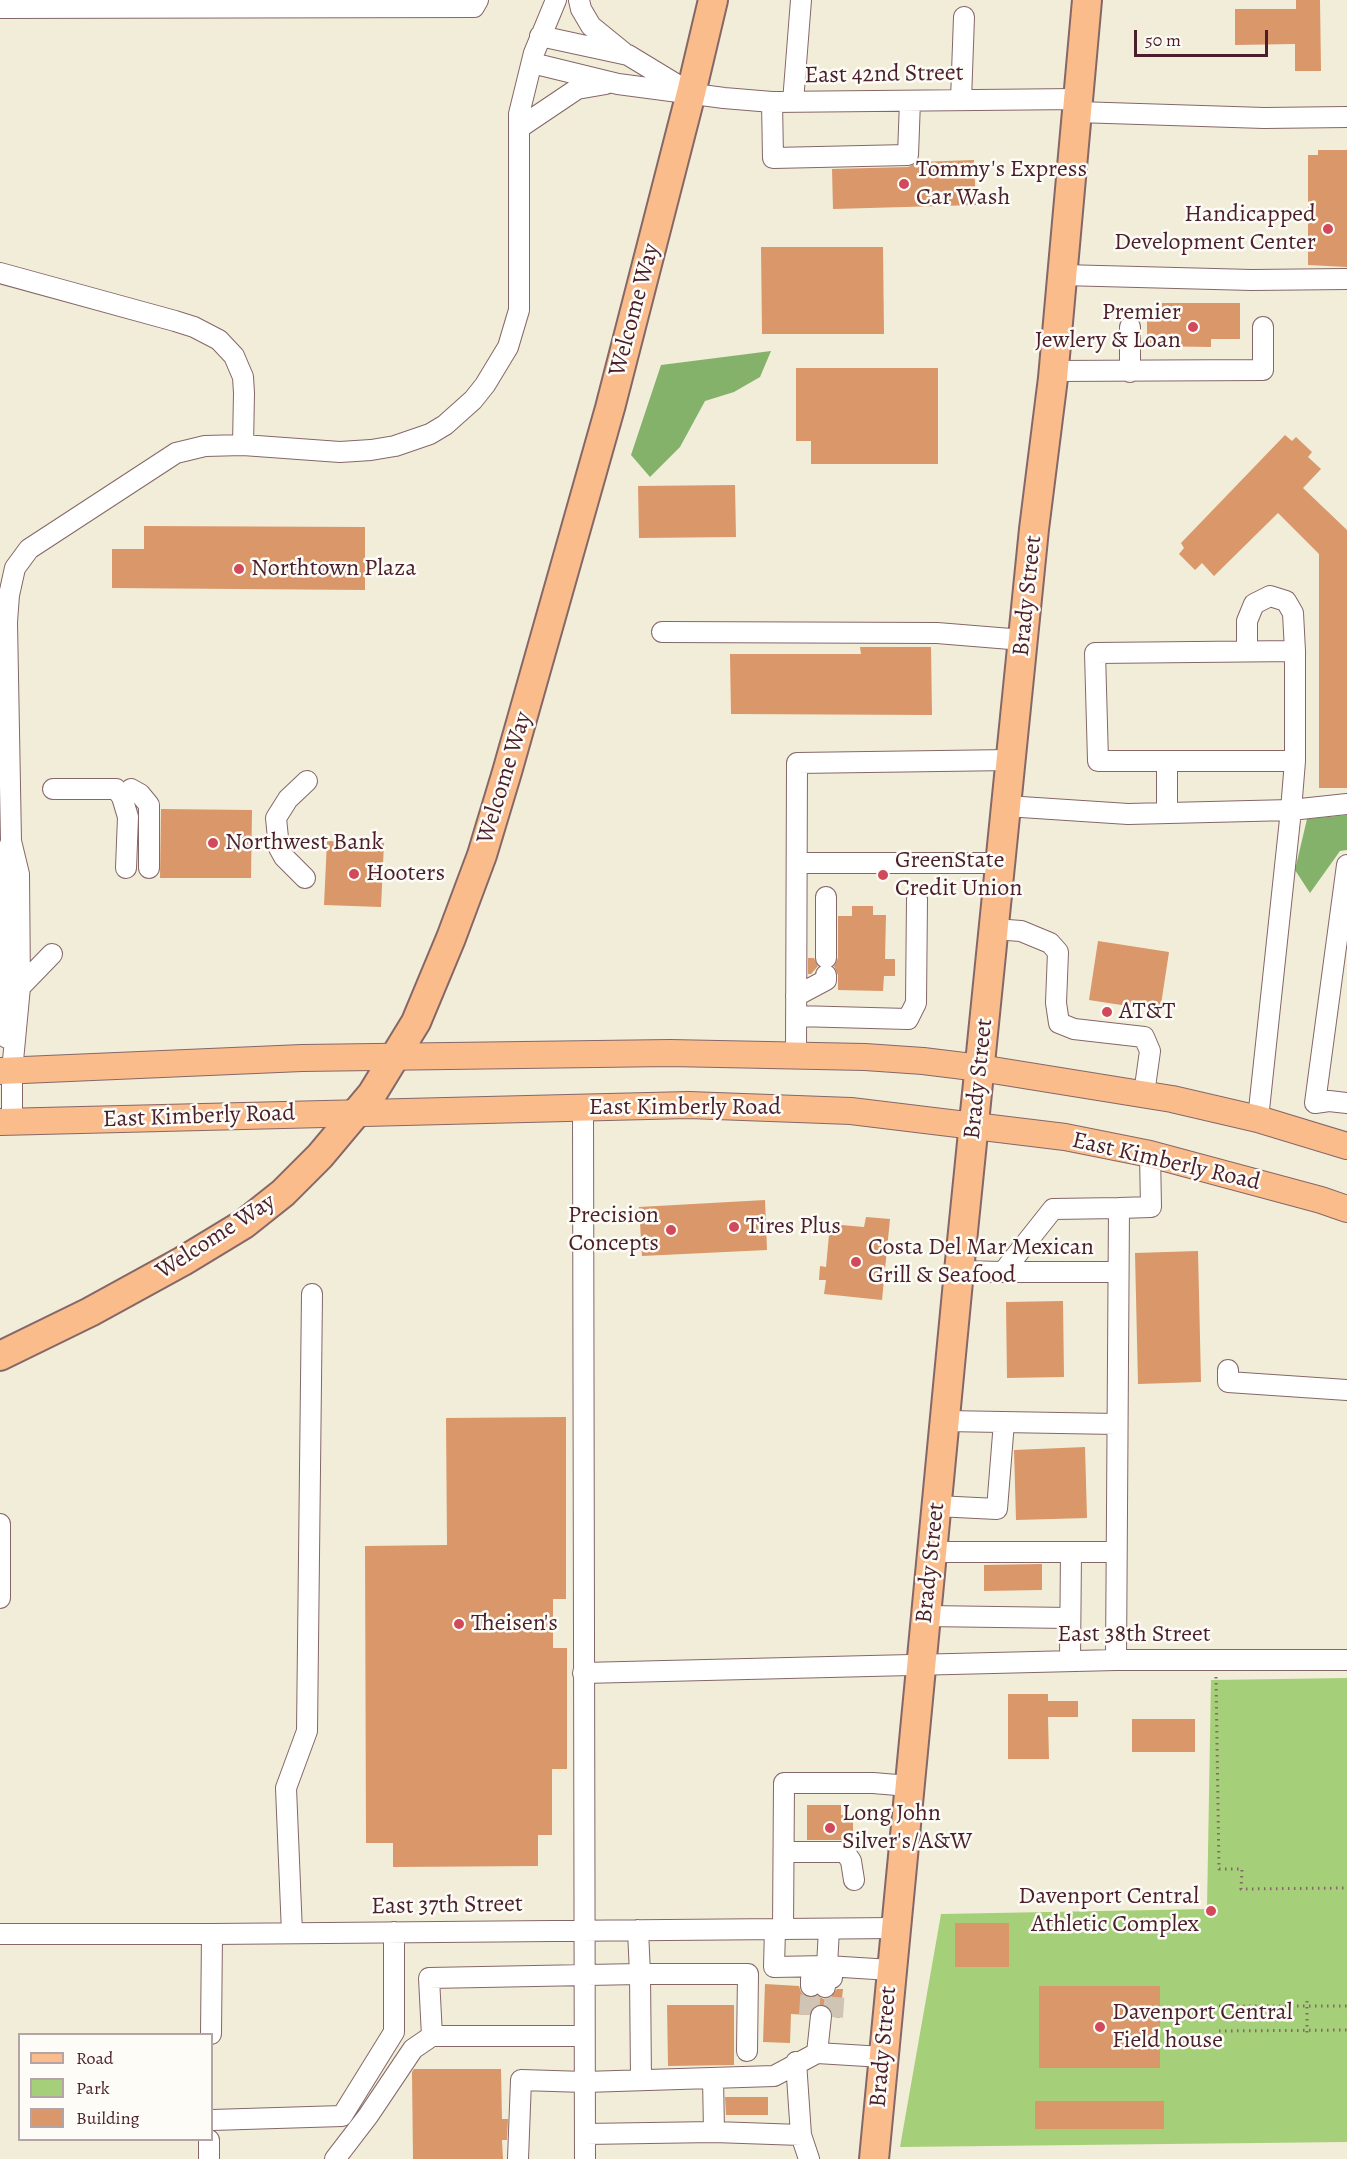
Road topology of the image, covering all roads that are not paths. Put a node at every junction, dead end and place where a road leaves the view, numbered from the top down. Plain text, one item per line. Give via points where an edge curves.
1 (478, 0) edge
2 (556, 0) edge
3 (579, 0) edge
4 (713, 0) edge
5 (801, 0) edge
6 (1087, 0) edge
7 (0, 8) edge
8 (964, 17) dead end
9 (540, 36) junction
10 (628, 55) junction
11 (532, 63) junction
12 (618, 84) junction
13 (691, 93) junction
14 (961, 100) junction
15 (910, 101) junction
16 (772, 102) junction
17 (793, 102) junction
18 (1078, 106) junction
19 (1347, 117) edge
20 (519, 128) junction
21 (0, 273) edge
22 (1062, 275) junction
23 (1347, 279) edge
24 (1130, 327) dead end
25 (1263, 327) dead end
26 (1053, 371) junction
27 (1130, 372) junction
28 (243, 445) junction
29 (3, 622) edge
30 (662, 632) dead end
31 (1023, 640) junction
32 (1246, 651) junction
33 (1295, 651) junction
34 (1011, 760) junction
35 (1167, 761) junction
36 (1295, 761) junction
37 (307, 781) dead end
38 (53, 789) dead end
39 (124, 789) junction
40 (1347, 804) edge
41 (1006, 806) junction
42 (1291, 810) junction
43 (1167, 813) junction
44 (5, 842) edge
45 (797, 862) junction
46 (1001, 862) junction
47 (1347, 865) edge
48 (305, 878) dead end
49 (826, 897) dead end
50 (917, 898) dead end
51 (994, 929) junction
52 (52, 954) dead end
53 (20, 987) junction
54 (796, 996) junction
55 (796, 1016) junction
56 (796, 1054) junction
57 (394, 1058) junction
58 (980, 1068) junction
59 (6, 1071) edge
60 (1144, 1094) junction
61 (1347, 1103) edge
62 (583, 1108) junction
63 (357, 1112) junction
64 (1258, 1119) junction
65 (6, 1122) edge
66 (975, 1125) junction
67 (1347, 1146) edge
68 (1150, 1154) junction
69 (1119, 1208) junction
70 (1347, 1209) edge
71 (959, 1271) junction
72 (1003, 1272) junction
73 (1117, 1272) junction
74 (312, 1294) dead end
75 (0, 1356) edge
76 (1228, 1370) dead end
77 (1347, 1390) edge
78 (945, 1421) junction
79 (1004, 1422) junction
80 (1117, 1424) junction
81 (936, 1506) junction
82 (0, 1524) edge
83 (932, 1552) junction
84 (1071, 1552) junction
85 (1116, 1552) junction
86 (0, 1598) edge
87 (925, 1616) junction
88 (1070, 1618) junction
89 (1116, 1660) junction
90 (1347, 1660) edge
91 (1070, 1661) junction
92 (921, 1663) junction
93 (583, 1672) junction
94 (909, 1785) junction
95 (784, 1852) junction
96 (854, 1880) dead end
97 (896, 1928) junction
98 (779, 1929) junction
99 (829, 1929) junction
100 (584, 1930) junction
101 (638, 1930) junction
102 (394, 1932) junction
103 (292, 1933) junction
104 (0, 1934) edge
105 (212, 1934) junction
106 (891, 1970) junction
107 (584, 1974) junction
108 (639, 1974) junction
109 (825, 1980) junction
110 (821, 2016) tunnel mouth
111 (211, 2033) edge
112 (432, 2036) junction
113 (584, 2036) junction
114 (818, 2045) junction
115 (747, 2051) dead end
116 (883, 2057) junction
117 (796, 2062) junction
118 (713, 2078) junction
119 (641, 2080) junction
120 (585, 2082) junction
121 (213, 2120) edge
122 (714, 2132) junction
123 (585, 2134) junction
124 (801, 2135) junction
125 (209, 2141) edge
126 (209, 2159) edge
127 (335, 2159) edge
128 (518, 2159) edge
129 (585, 2159) edge
130 (809, 2159) edge
131 (874, 2159) edge

1 - 7 street via 474,7
2 - 9 street
3 - 10 street via 591,26
4 - 13 highway, Welcome Way
5 - 17 street
6 - 18 highway, Brady Street
8 - 14 street
9 - 10 street
9 - 11 street
10 - 13 street
11 - 12 street
11 - 20 street
12 - 13 street, East 42nd Street
12 - 20 street via 577,89
13 - 16 street, East 42nd Street
13 - 57 highway, Welcome Way via 610,408 482,855 416,1022
14 - 15 street, East 42nd Street
14 - 18 street, East 42nd Street
15 - 16 street via 908,155 773,158
15 - 17 street, East 42nd Street
16 - 17 street, East 42nd Street
18 - 19 street, East 42nd Street via 1263,118
18 - 22 highway, Brady Street
20 - 28 street via 519,310 508,347 473,400 430,434 395,446 340,452
21 - 28 street via 175,321 219,340 234,356 243,377
22 - 23 street
22 - 26 highway, Brady Street
24 - 27 street
25 - 27 street via 1263,370
26 - 27 street
26 - 31 highway, Brady Street
28 - 29 street via 205,446 176,453 29,549 15,568
29 - 44 street
30 - 31 street via 937,633
31 - 34 highway, Brady Street
32 - 33 street
32 - 33 street via 1247,621 1254,604 1270,596 1286,601 1293,613
32 - 35 street via 1095,653 1098,761
33 - 36 street
34 - 41 highway, Brady Street
34 - 45 street via 796,763
35 - 36 street
35 - 43 street
36 - 42 street
37 - 48 street via 288,799 276,818 279,848
38 - 39 street
39 - 39 street via 138,806 142,871 149,805 140,794
40 - 42 street
41 - 43 street
41 - 46 highway, Brady Street
42 - 43 street
42 - 64 street
44 - 53 street via 19,874
44 - 59 street via 1,996
45 - 46 street
45 - 54 street
46 - 51 highway, Brady Street
47 - 61 street via 1315,1102
49 - 54 street via 826,980
50 - 55 street via 916,1004 908,1019
51 - 58 highway, Brady Street
51 - 60 street via 1021,931 1050,943 1059,952 1059,1023 1074,1029 1144,1037 1150,1051
52 - 53 street
53 - 59 street
54 - 55 street
55 - 56 street
56 - 57 main road
56 - 58 main road
57 - 59 main road via 302,1058
57 - 63 highway, Welcome Way
58 - 60 main road
58 - 66 highway, Brady Street
59 - 65 street
60 - 64 main road
62 - 63 main road, East Kimberly Road
62 - 66 main road, East Kimberly Road via 689,1106 851,1111
62 - 93 street
63 - 65 main road, East Kimberly Road
63 - 75 highway, Welcome Way via 283,1193 244,1224 90,1312
64 - 67 main road
66 - 68 main road, East Kimberly Road
66 - 71 highway, Brady Street
68 - 69 street via 1151,1208
68 - 70 main road, East Kimberly Road
69 - 72 street via 1053,1209
69 - 73 street
71 - 72 street
71 - 78 highway, Brady Street
72 - 73 street
73 - 80 street
74 - 103 street via 307,1731 286,1788
76 - 77 street via 1228,1382
78 - 79 street
78 - 81 highway, Brady Street
79 - 80 street
79 - 81 street via 997,1509
80 - 85 street
81 - 83 highway, Brady Street
82 - 86 street
83 - 84 street
83 - 87 highway, Brady Street
84 - 85 street
84 - 88 street
85 - 89 street
87 - 88 street
87 - 92 highway, Brady Street
88 - 91 street
89 - 90 street, East 38th Street
89 - 91 street, East 38th Street
91 - 92 street, East 38th Street
92 - 93 street, East 38th Street
92 - 94 highway, Brady Street
93 - 100 street
94 - 95 street via 784,1783
94 - 97 highway, Brady Street
95 - 96 street via 842,1852 851,1861
95 - 98 street
97 - 99 street, East 37th Street
97 - 106 highway, Brady Street
98 - 99 street, East 37th Street
98 - 101 street, East 37th Street
98 - 109 street via 774,1967
99 - 109 street
100 - 101 street, East 37th Street
100 - 102 street, East 37th Street
100 - 107 street
101 - 108 street
102 - 103 street, East 37th Street
102 - 121 street via 394,2032 342,2116
103 - 105 street, East 37th Street
104 - 105 street, East 37th Street
105 - 111 street
106 - 109 street
106 - 116 highway, Brady Street
107 - 108 street
107 - 112 street via 429,1978
107 - 113 street
108 - 115 street via 748,1974
108 - 119 street
110 - 114 street via 832,2037
112 - 113 street
112 - 127 street via 413,2049
113 - 120 street
114 - 116 street
114 - 117 street
116 - 131 highway, Brady Street
117 - 118 street via 774,2076
117 - 124 street
118 - 119 street
118 - 122 street
119 - 120 street
120 - 123 street
120 - 128 street via 521,2080
122 - 123 street
122 - 124 street
123 - 129 street
124 - 130 street
125 - 126 street

